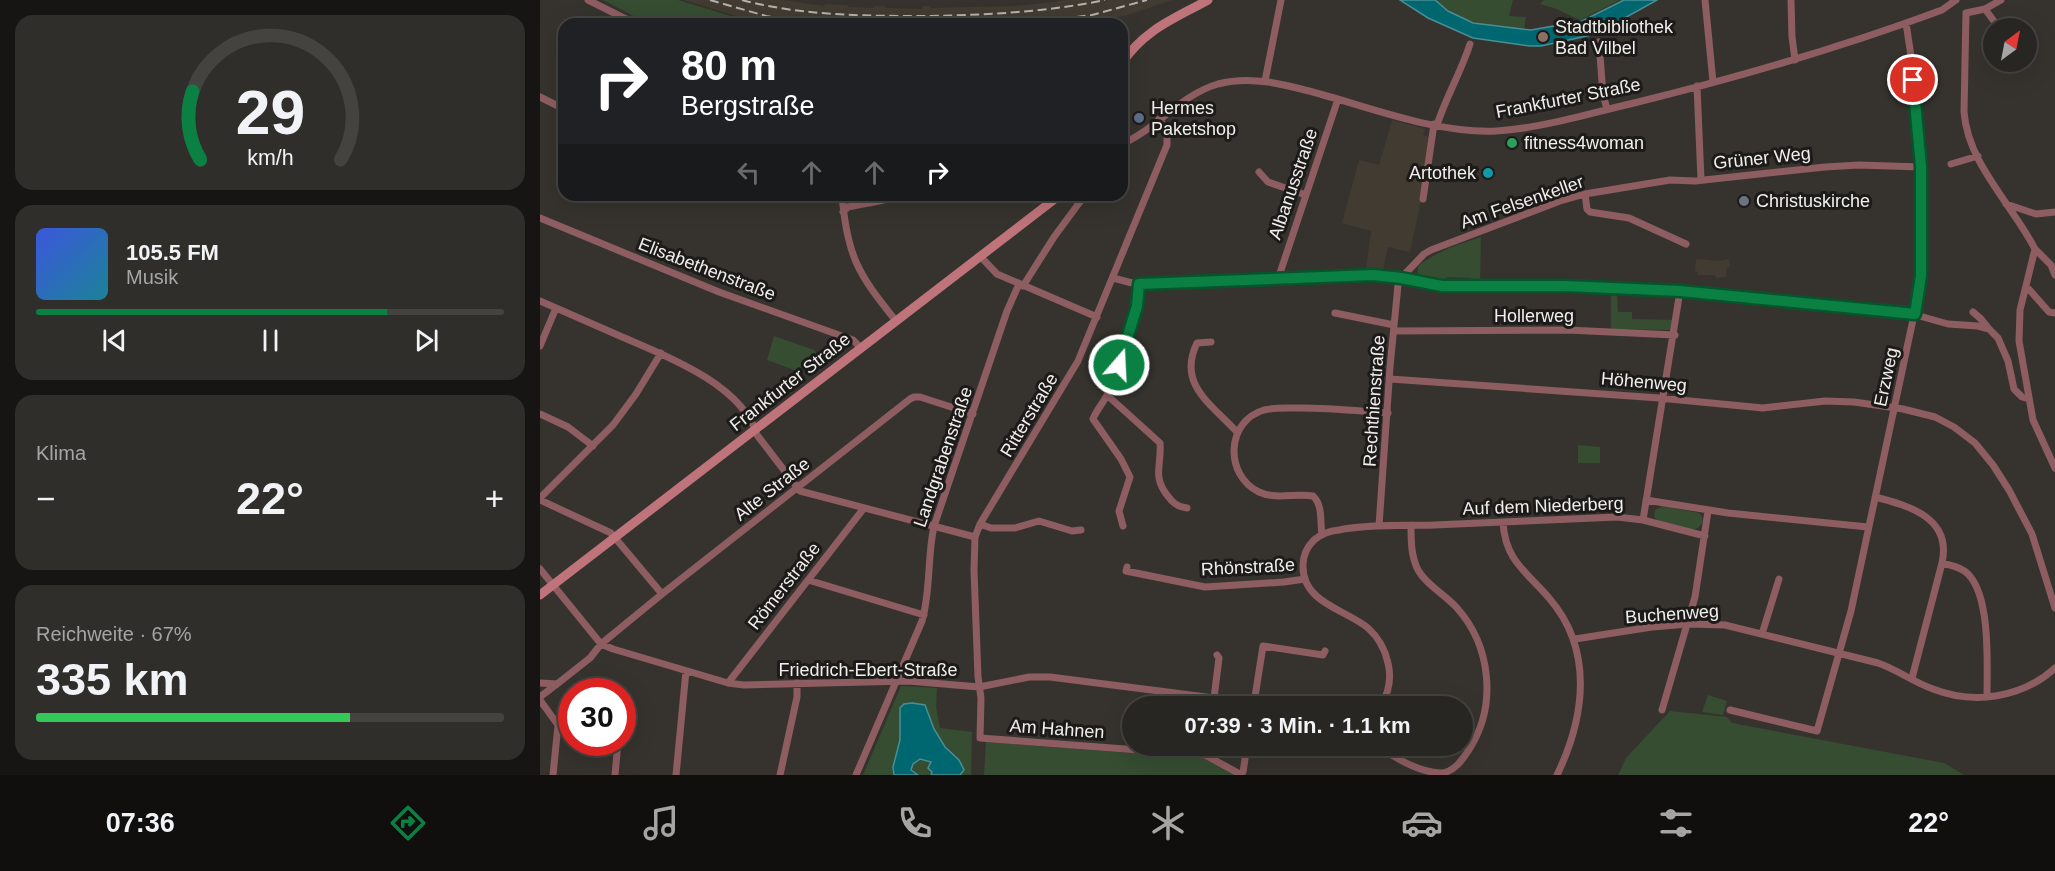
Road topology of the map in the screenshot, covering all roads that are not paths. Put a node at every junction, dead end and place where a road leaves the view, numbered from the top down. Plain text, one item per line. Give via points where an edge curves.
1 (588, 0) edge
2 (1208, 0) edge
3 (1281, 0) edge
4 (1705, 0) edge
5 (1791, 0) edge
6 (1956, 0) edge
7 (2001, 0) edge
8 (1985, 9) junction
9 (1966, 13) junction
10 (624, 18) edge
11 (1992, 18) edge
12 (1904, 23) junction
13 (1599, 42) dead end
14 (1470, 44) dead end
15 (1128, 54) edge
16 (1795, 60) junction
17 (1265, 81) junction
18 (1713, 82) junction
19 (1697, 86) junction
20 (540, 97) edge
21 (1338, 99) junction
22 (558, 107) edge
23 (1607, 109) junction
24 (1159, 119) junction
25 (1435, 125) junction
26 (1128, 141) edge
27 (1978, 156) junction
28 (1951, 164) dead end
29 (1921, 167) junction
30 (1259, 172) dead end
31 (1701, 180) junction
32 (1585, 194) junction
33 (1306, 195) junction
34 (1423, 199) dead end
35 (842, 201) edge
36 (864, 201) edge
37 (878, 201) edge
38 (1052, 201) edge
39 (1081, 201) edge
40 (869, 203) junction
41 (2006, 204) junction
42 (843, 212) junction
43 (2055, 212) edge
44 (540, 218) edge
45 (1686, 244) dead end
46 (2035, 249) junction
47 (980, 256) junction
48 (2055, 275) edge
49 (1113, 278) junction
50 (1401, 278) junction
51 (1278, 279) junction
52 (1139, 284) junction
53 (1021, 285) junction
54 (2026, 286) junction
55 (1680, 291) junction
56 (540, 302) edge
57 (556, 308) junction
58 (1973, 312) dead end
59 (1335, 313) dead end
60 (2055, 313) edge
61 (1915, 314) junction
62 (1097, 317) junction
63 (896, 321) junction
64 (1394, 328) junction
65 (1989, 329) junction
66 (1675, 335) junction
67 (1211, 342) dead end
68 (540, 346) edge
69 (861, 348) junction
70 (661, 353) junction
71 (1390, 379) junction
72 (1107, 395) junction
73 (1663, 398) junction
74 (2029, 399) junction
75 (1895, 408) junction
76 (1388, 413) junction
77 (540, 414) edge
78 (973, 414) junction
79 (755, 429) junction
80 (1237, 432) junction
81 (593, 446) junction
82 (2055, 468) edge
83 (798, 488) junction
84 (1875, 497) junction
85 (540, 499) edge
86 (1646, 500) junction
87 (864, 508) junction
88 (1186, 508) dead end
89 (1708, 511) junction
90 (1643, 520) junction
91 (1503, 522) junction
92 (980, 524) junction
93 (1411, 525) junction
94 (934, 526) junction
95 (1123, 526) dead end
96 (1379, 526) junction
97 (1868, 527) junction
98 (1081, 530) dead end
99 (1322, 534) junction
100 (1705, 536) junction
101 (616, 537) junction
102 (975, 537) junction
103 (1942, 563) junction
104 (1127, 567) dead end
105 (540, 569) edge
106 (1305, 579) junction
107 (1779, 579) dead end
108 (808, 580) junction
109 (553, 585) junction
110 (662, 594) junction
111 (540, 595) edge
112 (2055, 608) edge
113 (924, 615) junction
114 (1688, 624) junction
115 (1762, 634) junction
116 (1575, 639) junction
117 (601, 644) junction
118 (1325, 651) dead end
119 (1840, 654) junction
120 (1217, 655) dead end
121 (2055, 668) edge
122 (686, 671) junction
123 (1912, 678) junction
124 (728, 682) junction
125 (896, 682) junction
126 (797, 683) junction
127 (540, 684) edge
128 (557, 684) junction
129 (979, 687) junction
130 (1199, 696) edge
131 (1214, 696) edge
132 (1254, 696) edge
133 (1386, 696) edge
134 (1987, 697) junction
135 (540, 699) edge
136 (1662, 710) dead end
137 (1731, 711) dead end
138 (980, 738) joint
139 (1122, 749) edge
140 (617, 756) edge
141 (1207, 756) edge
142 (1245, 756) edge
143 (1394, 756) edge
144 (1451, 773) edge
145 (553, 775) edge
146 (615, 775) edge
147 (675, 775) edge
148 (780, 775) edge
149 (856, 775) edge
150 (1557, 775) edge

1 - 10 street
2 - 15 main road via 1150,32
3 - 17 street
4 - 18 street
5 - 16 street
6 - 9 street
6 - 12 street, Frankfurter Straße via 1942,10
7 - 8 street
8 - 9 street
8 - 11 street
9 - 27 street via 1965,121
12 - 16 street, Frankfurter Straße
12 - 29 street, Erzweg via 1911,56
13 - 23 street
14 - 25 street
16 - 18 street, Frankfurter Straße
17 - 21 street, Frankfurter Straße
17 - 24 street, Frankfurter Straße via 1237,81 1206,88
18 - 19 street, Frankfurter Straße
19 - 23 street, Frankfurter Straße
19 - 31 street, Grüner Weg
20 - 22 street
21 - 25 street, Frankfurter Straße
21 - 33 street, Albanusstraße
23 - 25 street, Frankfurter Straße via 1498,131
24 - 26 street, Frankfurter Straße
24 - 49 street, Ritterstraße via 1167,131 1167,145
25 - 34 street
27 - 28 street
27 - 41 street
29 - 31 street, Grüner Weg via 1825,167
29 - 61 street, Erzweg via 1921,276
30 - 33 street via 1268,182
31 - 32 street, Am Felsenkeller via 1670,180
32 - 45 street via 1590,212 1629,218
32 - 50 street, Am Felsenkeller via 1431,250
33 - 51 street, Albanusstraße
35 - 42 street
36 - 40 street
37 - 40 street
38 - 47 main road, Frankfurter Straße
39 - 53 street, Landgrabenstraße
40 - 42 street via 848,207
41 - 43 street via 2036,214
41 - 46 street
42 - 63 street via 855,263
44 - 69 street, Elisabethenstraße via 711,288 854,340
46 - 48 street
46 - 54 street
47 - 53 street via 995,273
47 - 63 main road, Frankfurter Straße
49 - 52 street
49 - 62 street, Ritterstraße
50 - 51 street via 1373,275
50 - 55 street via 1458,287
50 - 64 street, Rechthienstraße
51 - 52 street
52 - 72 street via 1129,335
53 - 62 street
53 - 78 street, Landgrabenstraße via 1007,311
54 - 60 street via 2049,312
54 - 74 street via 2018,326
55 - 61 street
55 - 66 street
56 - 57 street
57 - 68 street
57 - 70 street
58 - 65 street
59 - 64 street, Hollerweg
61 - 65 street via 1948,324
61 - 75 street, Erzweg
62 - 92 street, Ritterstraße via 1074,370
63 - 69 main road, Frankfurter Straße
64 - 66 street, Hollerweg
64 - 71 street, Rechthienstraße
65 - 74 street via 1998,338 2008,361 2014,388
66 - 73 street
67 - 80 street via 1197,343 1190,375 1198,390
69 - 79 main road, Frankfurter Straße
70 - 79 street via 713,382 737,404
70 - 81 street via 625,410
71 - 73 street, Höhenweg
71 - 76 street, Rechthienstraße
72 - 88 street via 1160,443 1158,481 1174,504
72 - 95 street via 1093,417 1130,477 1119,511
73 - 75 street, Höhenweg via 1763,408 1830,401
73 - 86 street
74 - 82 street via 2035,426
75 - 84 street, Erzweg
75 - 112 street, Höhenweg via 1946,422 1980,448 2026,521
76 - 80 street via 1273,409 1251,417
76 - 96 street, Rechthienstraße
77 - 81 street via 568,426
78 - 83 street, Alte Straße via 914,397
78 - 94 street, Landgrabenstraße
79 - 83 street
79 - 101 main road, Frankfurter Straße
80 - 99 street via 1234,461 1247,484 1273,496 1313,496 1320,507
81 - 85 street
83 - 87 street
83 - 110 street, Alte Straße
84 - 97 street, Erzweg
84 - 103 street via 1916,510 1934,524 1942,540
85 - 101 street
86 - 89 street, Auf dem Niederberg
86 - 90 street
87 - 94 street
87 - 108 street, Römerstraße
89 - 97 street, Auf dem Niederberg
89 - 100 street
90 - 91 street, Auf dem Niederberg via 1617,517
90 - 100 street, Auf dem Niederberg
91 - 93 street, Auf dem Niederberg
91 - 116 street via 1512,558 1554,604
92 - 98 street via 1015,528 1038,520
92 - 102 street, Ritterstraße
93 - 96 street, Auf dem Niederberg
93 - 144 street via 1416,565 1422,576 1466,619 1479,645 1486,674 1486,704 1481,722 1469,749
94 - 102 street
94 - 113 street, Landgrabenstraße
96 - 99 street
97 - 119 street, Erzweg
99 - 106 street via 1305,553
100 - 114 street
101 - 109 main road, Frankfurter Straße
101 - 110 street
102 - 129 street, Ritterstraße
103 - 123 street
103 - 134 street via 1966,572 1980,600 1986,634
104 - 106 street, Rhönstraße via 1126,571 1205,587
105 - 109 street
106 - 133 street via 1321,600 1366,627 1378,640 1390,672
107 - 115 street
108 - 113 street
108 - 124 street, Römerstraße
109 - 111 main road, Frankfurter Straße
109 - 117 street
110 - 117 street, Alte Straße
113 - 125 street, Landgrabenstraße
114 - 115 street, Buchenweg via 1730,625
114 - 116 street, Buchenweg
114 - 136 street
115 - 119 street, Buchenweg
116 - 150 street via 1579,706 1574,734
117 - 122 street, Friedrich-Ebert-Straße
117 - 128 street, Alte Straße
118 - 132 street via 1323,655 1263,646
119 - 123 street, Buchenweg via 1878,663
119 - 137 street, Erzweg via 1817,730
120 - 131 street
121 - 134 street, Buchenweg via 2024,688
122 - 124 street, Friedrich-Ebert-Straße
122 - 147 street
123 - 134 street, Buchenweg via 1943,692
124 - 126 street, Friedrich-Ebert-Straße
125 - 126 street, Friedrich-Ebert-Straße
125 - 129 street, Friedrich-Ebert-Straße
125 - 149 street, Landgrabenstraße
126 - 148 street
127 - 128 street
128 - 135 street, Alte Straße
129 - 130 street, Friedrich-Ebert-Straße via 1050,676
129 - 138 street, Ritterstraße
135 - 145 street via 558,725
138 - 139 street, Am Hahnen
140 - 146 street
141 - 142 street, Am Hahnen via 1240,774
143 - 144 street via 1422,769

